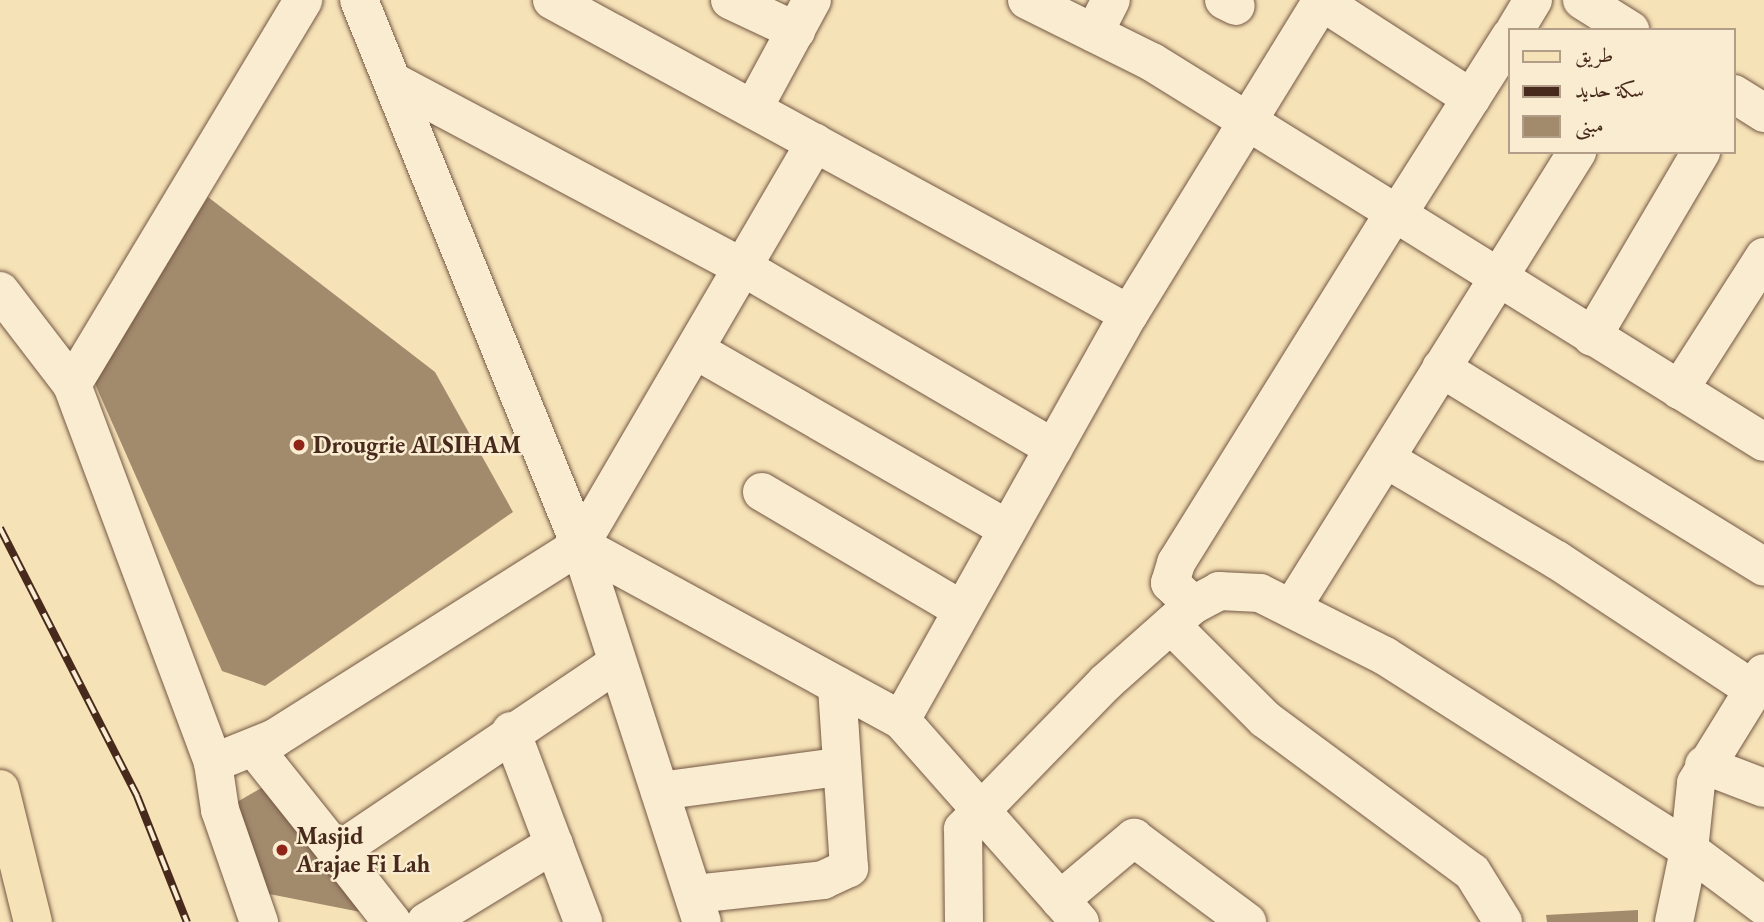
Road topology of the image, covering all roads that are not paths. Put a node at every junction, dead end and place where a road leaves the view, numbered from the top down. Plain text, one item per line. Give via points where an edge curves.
1 (303, 0) edge
2 (359, 0) edge
3 (552, 0) edge
4 (730, 0) edge
5 (1027, 0) edge
6 (1111, 0) edge
7 (1533, 0) edge
8 (1582, 0) edge
9 (1322, 1) edge
10 (804, 15) edge
11 (1516, 28) edge
12 (1627, 28) edge
13 (1094, 33) junction
14 (1508, 40) edge
15 (392, 81) junction
16 (1736, 96) edge
17 (1471, 98) junction
18 (753, 109) junction
19 (1764, 113) edge
20 (1248, 119) junction
21 (815, 143) junction
22 (1576, 154) edge
23 (1700, 154) edge
24 (1396, 214) junction
25 (1764, 257) edge
26 (746, 269) junction
27 (1496, 278) junction
28 (0, 291) edge
29 (1129, 314) junction
30 (1592, 337) junction
31 (697, 351) junction
32 (1441, 368) junction
33 (72, 385) junction
34 (1679, 390) junction
35 (1764, 442) edge
36 (1054, 448) junction
37 (1387, 459) junction
38 (762, 492) dead end
39 (1008, 529) junction
40 (580, 545) junction
41 (1764, 567) edge
42 (1293, 606) junction
43 (962, 610) junction
44 (1182, 615) junction
45 (617, 663) junction
46 (1759, 681) edge
47 (837, 685) junction
48 (901, 720) junction
49 (511, 731) junction
50 (254, 748) junction
51 (213, 763) junction
52 (1704, 765) junction
53 (838, 767) junction
54 (1764, 788) edge
55 (0, 789) edge
56 (660, 791) junction
57 (979, 811) junction
58 (554, 844) junction
59 (1689, 850) junction
60 (337, 852) junction
61 (1764, 906) edge
62 (698, 908) edge
63 (1070, 911) edge
64 (30, 920) edge
65 (259, 922) edge
66 (392, 922) edge
67 (426, 922) edge
68 (583, 922) edge
69 (964, 922) edge
70 (1247, 922) edge
71 (1503, 922) edge
72 (1674, 922) edge

1 - 33 street
2 - 15 street
3 - 18 street
4 - 10 street
5 - 13 street
6 - 13 street
7 - 11 street
8 - 12 street
9 - 17 street
9 - 20 street
10 - 18 street
13 - 20 street
14 - 17 street
15 - 26 street
15 - 40 street
16 - 19 street
17 - 24 street
18 - 21 street
20 - 24 street
20 - 29 street
21 - 26 street
21 - 29 street
22 - 27 street
23 - 30 street
24 - 27 street
24 - 44 street via 1176,563 1170,583
25 - 34 street
26 - 31 street
26 - 36 street
27 - 30 street
27 - 32 street
28 - 33 street
29 - 36 street
30 - 34 street
31 - 39 street
31 - 40 street
32 - 37 street
32 - 41 street
33 - 51 street
34 - 35 street
36 - 39 street
37 - 42 street
37 - 46 street
38 - 43 street
39 - 43 street
40 - 45 street
40 - 47 street
40 - 50 street
42 - 44 street via 1237,588
42 - 59 street via 1385,656
43 - 48 street
44 - 57 street
44 - 71 street via 1265,719 1472,872
45 - 49 street
45 - 56 street
46 - 52 street
47 - 48 street
47 - 53 street
48 - 57 street
49 - 58 street
49 - 60 street
50 - 51 street
50 - 60 street
51 - 65 street via 220,810
52 - 54 street
52 - 59 street via 1690,808
53 - 56 street
53 - 62 street via 846,873
55 - 64 main road
56 - 62 street
57 - 63 street
57 - 69 street via 960,841
58 - 67 street
58 - 68 street
59 - 61 street
59 - 72 street
60 - 66 street
63 - 70 street via 1134,838

